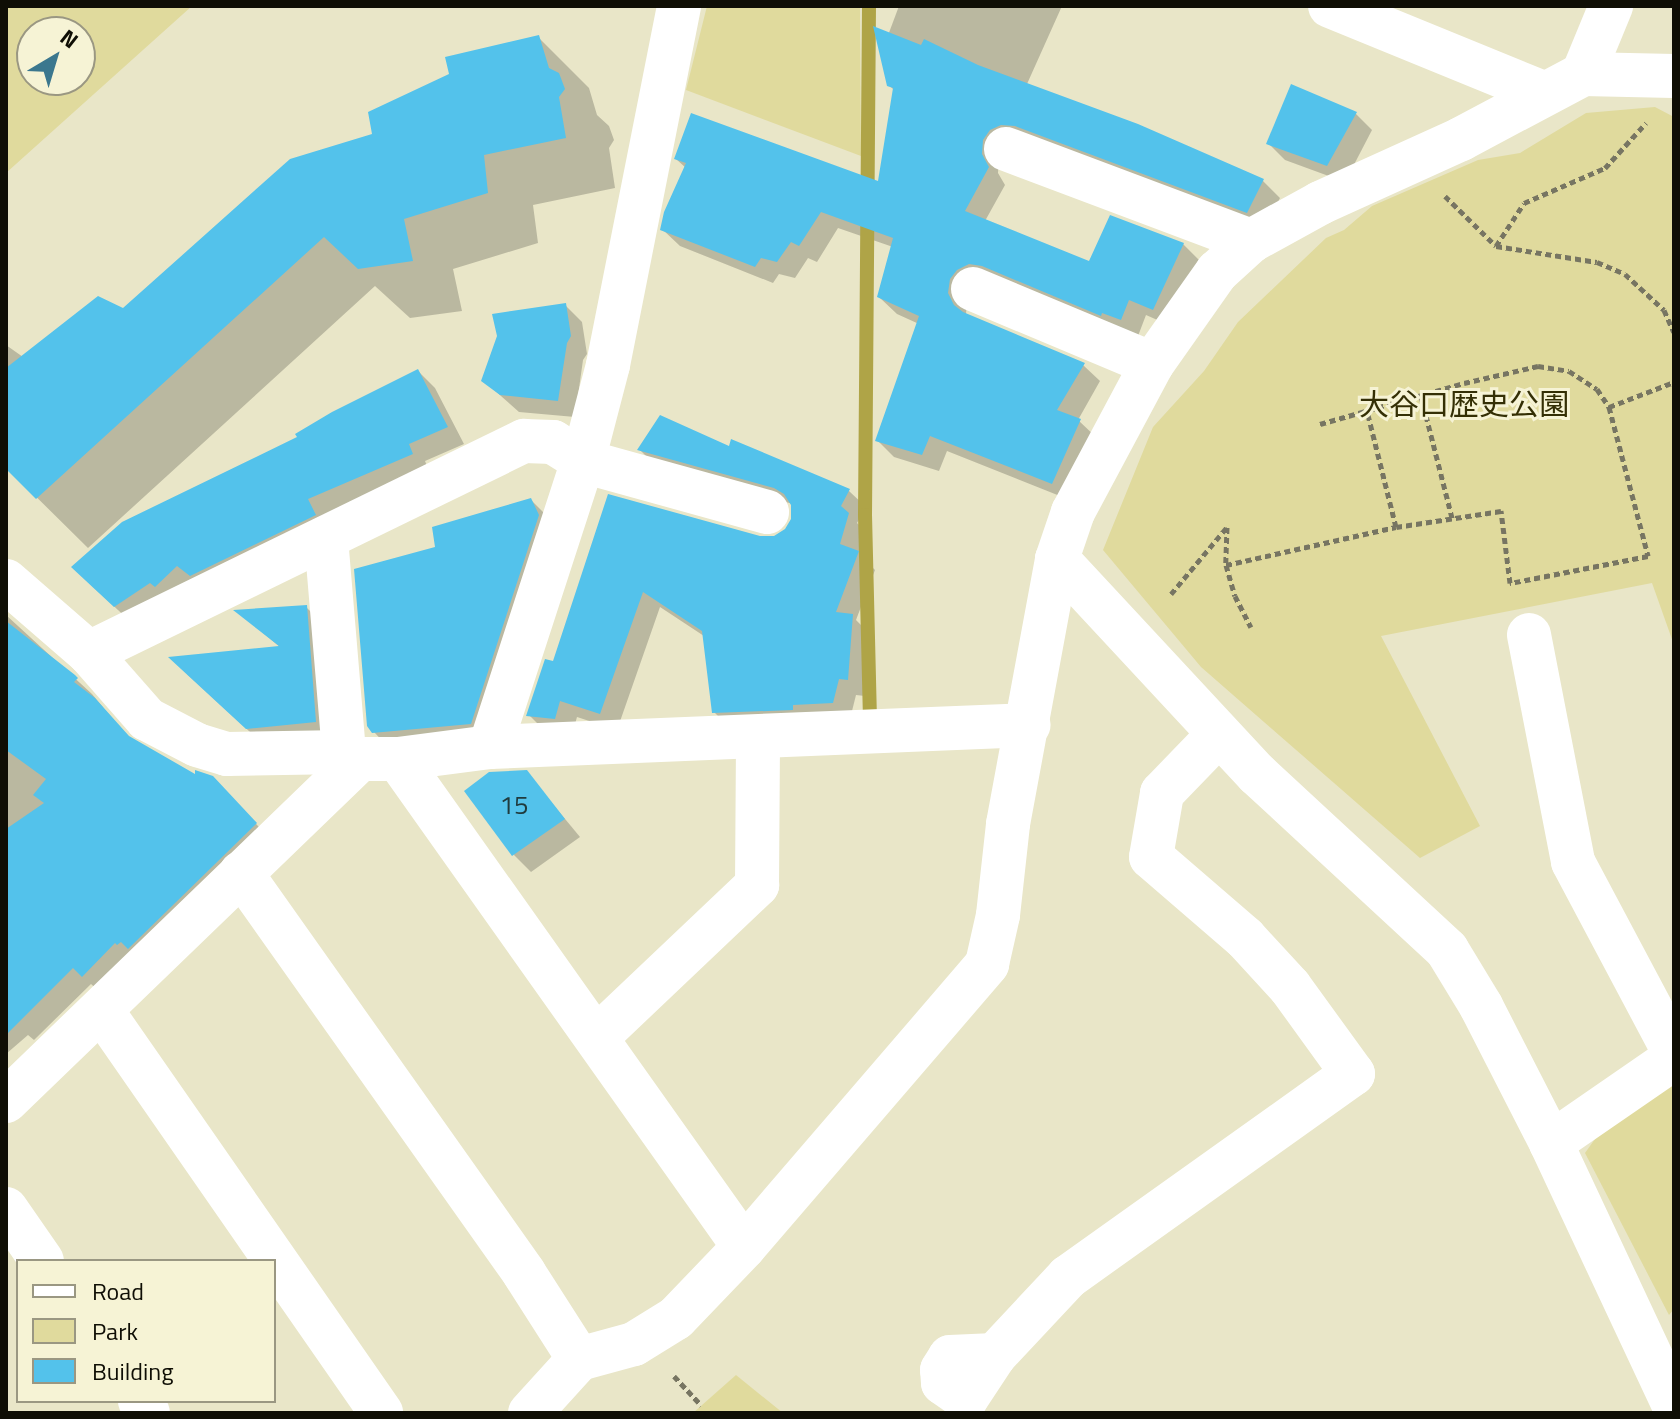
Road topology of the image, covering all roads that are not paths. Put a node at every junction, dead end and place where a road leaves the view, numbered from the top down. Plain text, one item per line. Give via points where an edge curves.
1 (679, 6) edge
2 (1330, 6) edge
3 (1611, 6) edge
4 (1583, 74) junction
5 (1674, 76) edge
6 (1543, 93) junction
7 (1006, 149) dead end
8 (1251, 241) junction
9 (973, 289) dead end
10 (1152, 364) junction
11 (583, 461) junction
12 (767, 512) dead end
13 (326, 538) junction
14 (1057, 559) junction
15 (6, 581) edge
16 (1529, 635) dead end
17 (89, 653) junction
18 (1029, 725) junction
19 (1219, 734) junction
20 (758, 738) junction
21 (490, 747) junction
22 (367, 757) junction
23 (241, 873) junction
24 (102, 1011) junction
25 (597, 1037) junction
26 (1674, 1055) edge
27 (6, 1101) edge
28 (1551, 1143) junction
29 (6, 1209) edge
30 (744, 1247) junction
31 (41, 1259) edge
32 (274, 1259) edge
33 (276, 1262) edge
34 (995, 1355) dead end
35 (579, 1359) junction
36 (1674, 1405) edge
37 (381, 1413) edge
38 (530, 1413) edge

1 - 11 street via 608,365
2 - 6 street
3 - 4 street
4 - 5 street
4 - 6 street
6 - 8 street
7 - 8 street
8 - 10 street via 1217,272
9 - 10 street
10 - 14 street via 1073,512
11 - 12 street
11 - 13 street via 553,442 524,441
11 - 21 street
13 - 17 street
13 - 22 street
14 - 18 street
14 - 19 street
15 - 17 street
16 - 26 street via 1573,862
17 - 22 street via 147,719 197,745 227,754
18 - 20 street
18 - 30 street via 987,964
19 - 28 street via 1447,950
19 - 34 street via 1162,793 1151,857 1245,938 1290,987 1353,1074 1068,1277
20 - 21 street
20 - 25 street via 757,885
21 - 22 street
22 - 23 street
22 - 25 street
23 - 24 street
23 - 35 street
24 - 27 street
24 - 32 street
25 - 30 street
26 - 28 street
28 - 36 street
29 - 31 street
30 - 35 street via 676,1318 634,1344
33 - 37 street
35 - 38 street

